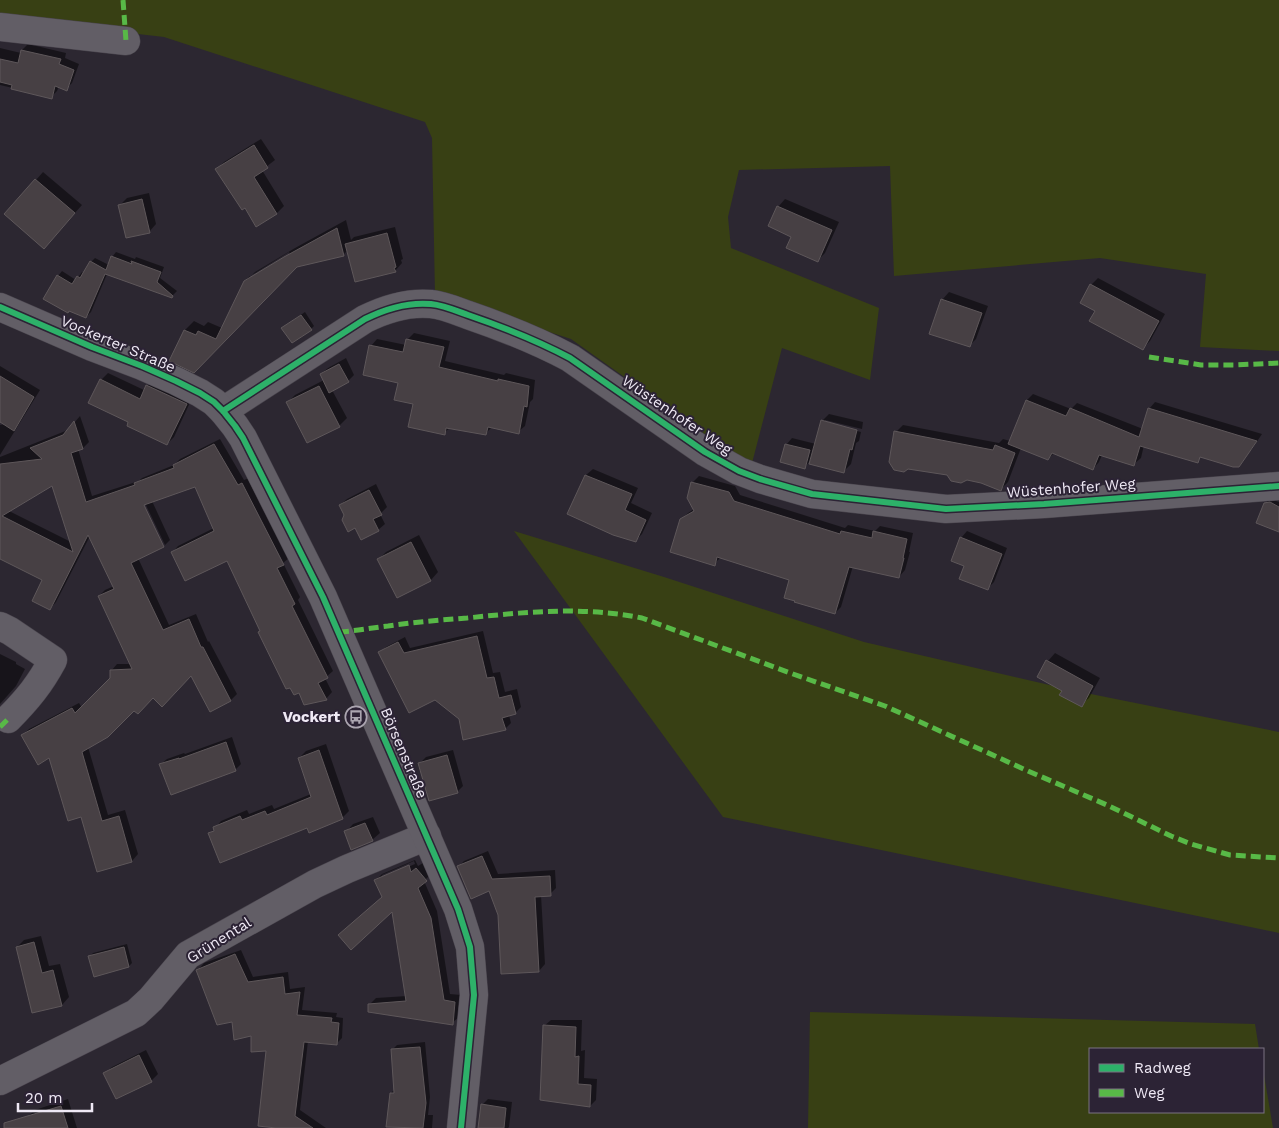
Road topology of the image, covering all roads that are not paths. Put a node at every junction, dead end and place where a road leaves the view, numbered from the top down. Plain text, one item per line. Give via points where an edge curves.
1 (0, 27) edge
2 (126, 41) dead end
3 (0, 307) edge
4 (223, 411) junction
5 (1279, 486) edge
6 (0, 626) edge
7 (8, 718) dead end
8 (427, 836) junction
9 (0, 1080) edge
10 (461, 1128) edge

1 - 2 street
3 - 4 street, Vockerter Straße via 176,381 200,393
4 - 5 street, Wüstenhofer Weg via 365,319 400,306 432,304 556,350 705,452 760,479 812,494 946,509
4 - 8 street, Börsenstraße via 243,438 323,597
6 - 7 street via 53,660 27,700
8 - 9 street, Grünental via 315,884 208,943 188,955 136,1013
8 - 10 street, Börsenstraße via 458,908 470,947 474,995

